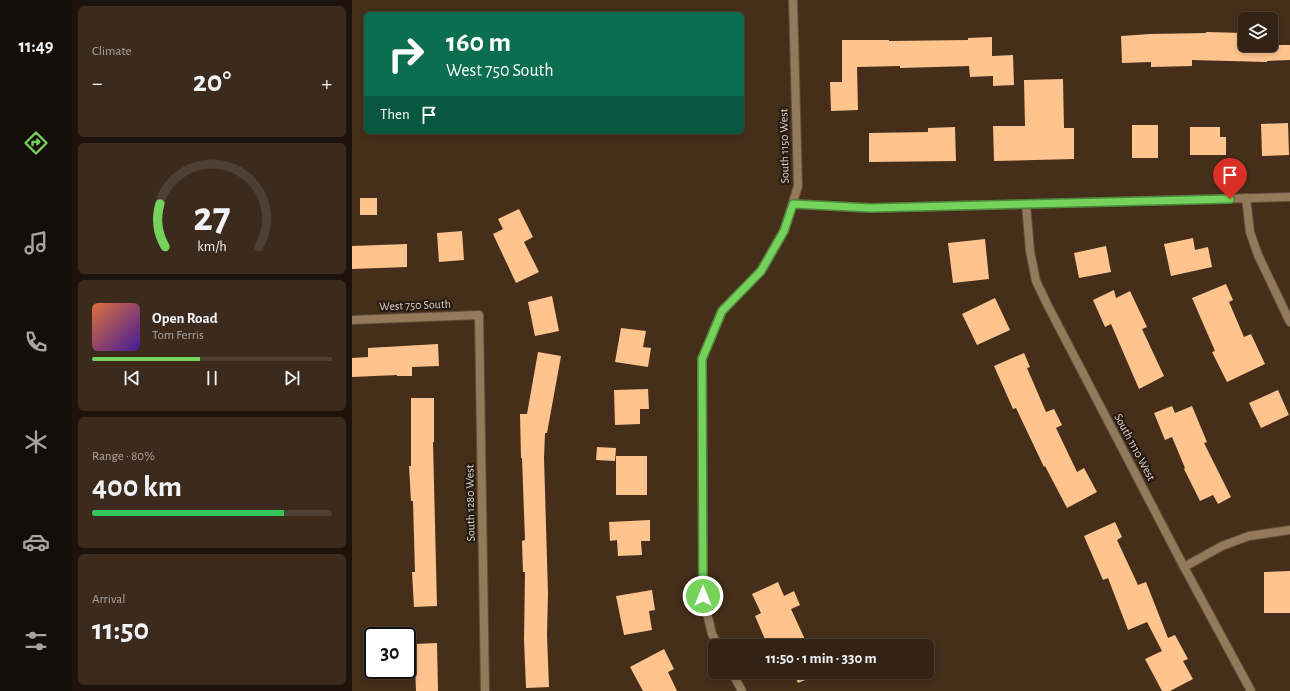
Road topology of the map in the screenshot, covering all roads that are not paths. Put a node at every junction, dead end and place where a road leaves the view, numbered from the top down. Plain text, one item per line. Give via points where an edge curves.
1 (794, 0) edge
2 (1290, 197) edge
3 (1246, 198) junction
4 (793, 204) junction
5 (1026, 204) junction
6 (479, 315) joint
7 (352, 320) edge
8 (1290, 322) edge
9 (1290, 530) edge
10 (1184, 567) junction
11 (714, 639) edge
12 (736, 679) edge
13 (485, 691) edge
14 (742, 691) edge
15 (1251, 691) edge

1 - 4 street, South 1150 West via 798,186
2 - 3 street
3 - 5 street
3 - 8 street via 1250,232 1258,255
4 - 5 street via 871,208
4 - 11 street, South 1150 West via 784,231 761,271 722,311 702,359 703,596
5 - 10 street, South 1110 West via 1030,251 1036,281
6 - 7 street, West 750 South
6 - 13 street, South 1280 West
9 - 10 street via 1249,536 1222,546
10 - 15 street, South 1110 West
12 - 14 street

